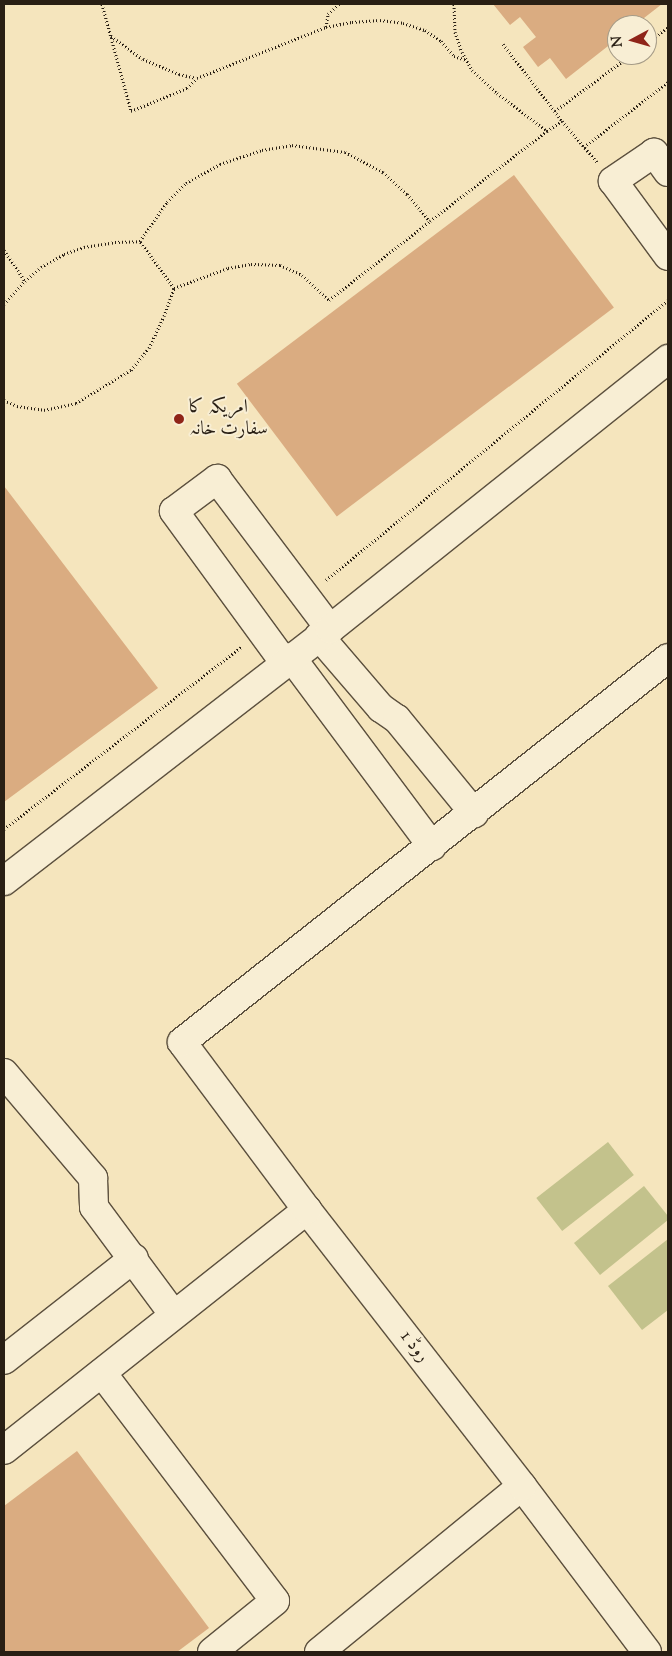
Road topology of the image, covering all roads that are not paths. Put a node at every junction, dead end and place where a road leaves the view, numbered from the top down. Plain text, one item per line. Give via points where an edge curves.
1 (668, 172) edge
2 (668, 256) edge
3 (668, 359) edge
4 (324, 632) junction
5 (668, 658) edge
6 (288, 659) junction
7 (381, 708) junction
8 (349, 736) junction
9 (474, 813) junction
10 (432, 846) junction
11 (4, 881) edge
12 (4, 1073) edge
13 (307, 1210) junction
14 (134, 1258) junction
15 (174, 1315) junction
16 (4, 1360) edge
17 (102, 1373) junction
18 (4, 1450) edge
19 (522, 1486) junction
20 (212, 1652) edge
21 (319, 1652) edge
22 (647, 1652) edge

1 - 2 street via 654,153 614,181
3 - 4 street
4 - 6 street
4 - 6 street via 306,596 217,479 174,511 262,631
4 - 7 street
5 - 9 street
6 - 8 street
6 - 11 street
7 - 8 street
7 - 9 street via 397,719
8 - 10 street
9 - 10 street
10 - 13 street, روڈ 1 via 182,1042
12 - 14 street via 93,1178 94,1207
13 - 15 street
13 - 19 street, روڈ 1
14 - 15 street
14 - 16 street
15 - 17 street
17 - 18 street
17 - 20 street via 275,1601
19 - 21 street
19 - 22 street, روڈ 1

